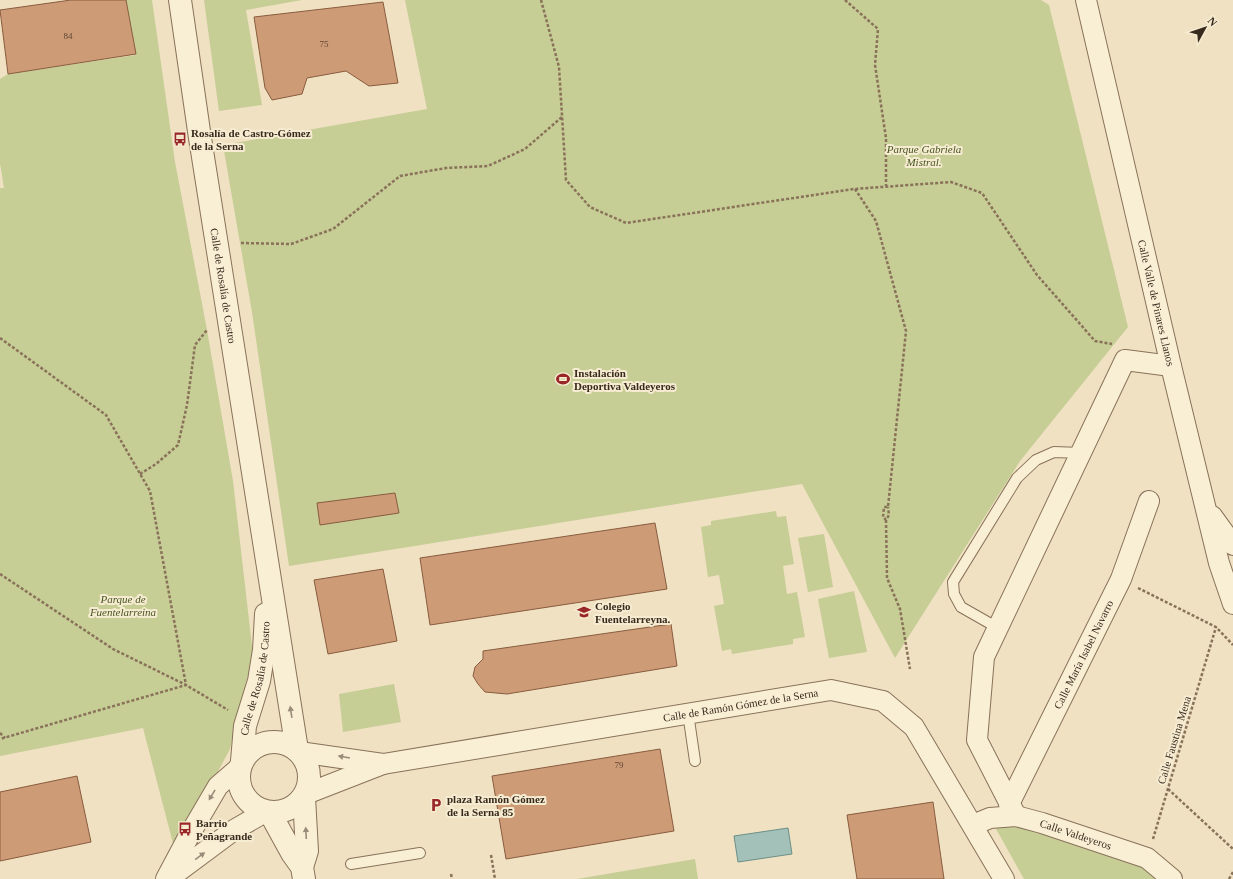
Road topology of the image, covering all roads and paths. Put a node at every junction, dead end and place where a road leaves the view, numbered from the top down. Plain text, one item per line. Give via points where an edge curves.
1 (180, 0) edge
2 (541, 0) edge
3 (845, 0) edge
4 (1086, 0) edge
5 (562, 117) junction
6 (886, 186) junction
7 (854, 189) junction
8 (241, 243) dead end
9 (207, 330) dead end
10 (0, 338) edge
11 (1117, 345) dead end
12 (1171, 366) junction
13 (1081, 453) junction
14 (140, 474) junction
15 (1149, 501) dead end
16 (888, 507) junction
17 (1206, 508) junction
18 (886, 520) junction
19 (1233, 545) edge
20 (1233, 563) edge
21 (269, 571) junction
22 (0, 574) edge
23 (1120, 579) junction
24 (1233, 604) edge
25 (1216, 627) junction
26 (998, 628) junction
27 (1233, 645) edge
28 (910, 669) dead end
29 (186, 685) junction
30 (231, 712) dead end
31 (688, 713) junction
32 (0, 733) edge
33 (5, 738) junction
34 (0, 739) edge
35 (298, 751) junction
36 (695, 761) dead end
37 (241, 764) junction
38 (383, 764) junction
39 (1168, 789) junction
40 (305, 796) junction
41 (1012, 810) junction
42 (268, 812) junction
43 (972, 825) junction
44 (1233, 849) edge
45 (420, 853) dead end
46 (491, 855) dead end
47 (1147, 858) junction
48 (351, 864) dead end
49 (1233, 872) edge
50 (303, 873) edge
51 (451, 874) dead end
52 (167, 879) edge
53 (452, 879) edge
54 (495, 879) edge
55 (1004, 879) edge
56 (1172, 879) edge
57 (1229, 879) edge

1 - 21 street, Calle de Rosalía de Castro
2 - 5 path via 559,67
3 - 6 path via 878,29 875,65 886,138
4 - 12 street, Calle Valle de Pinares Llanos
5 - 7 path via 566,180 590,207 626,223
5 - 8 path via 524,149 488,166 446,168 400,176 333,229 291,244
6 - 7 path
6 - 11 path via 951,182 982,193 1038,275 1095,342
7 - 16 path via 876,222 906,331
9 - 14 path via 195,345 187,405 178,445
10 - 14 path via 106,415
12 - 13 street via 1125,360
12 - 17 street, Calle Valle de Pinares Llanos
13 - 26 street
13 - 26 lane via 1054,452 1036,460 1017,478 953,582 954,594 961,607
14 - 29 path via 150,491
15 - 23 street, Calle María Isabel Navarro
16 - 18 path via 889,515
16 - 18 path via 884,507 883,517
17 - 19 street
17 - 20 street
17 - 24 street, Calle Valle de Pinares Llanos via 1219,563
18 - 28 path via 887,578 900,609
35 -> 21 street, Calle de Rosalía de Castro
21 - 37 street, Calle de Rosalía de Castro via 264,650 259,681 245,726
22 - 29 path via 113,649
23 - 25 path
23 - 41 street, Calle María Isabel Navarro
25 - 27 path
25 - 39 path, Calle Faustina Mena
26 - 41 street via 984,657 977,740
29 - 30 path
29 - 33 path
31 - 36 lane
31 - 38 street, Calle de Ramón Gómez de la Serna
31 - 43 street, Calle de Ramón Gómez de la Serna via 831,690 883,701 914,727
32 - 33 path
33 - 34 path
35 - 37 street via 286,743 274,741 261,744 250,751
38 -> 35 street, Calle de Ramón Gómez de la Serna
35 - 40 street via 306,762 310,774
37 - 42 street via 239,782 244,797 255,807
37 -> 52 street via 218,786 190,832
38 - 40 street, Calle de Ramón Gómez de la Serna
39 - 44 path
39 - 47 path, Calle Faustina Mena
40 - 42 street via 289,810
50 -> 40 street via 307,851
41 - 43 street, Calle Valdeyeros
41 - 47 street, Calle Valdeyeros via 1042,823
42 - 50 street
52 -> 42 street via 234,830
43 - 55 street, Calle de Ramón Gómez de la Serna
45 - 48 lane
46 - 54 path
47 - 56 street, Calle Valdeyeros
49 - 57 path
51 - 53 path

